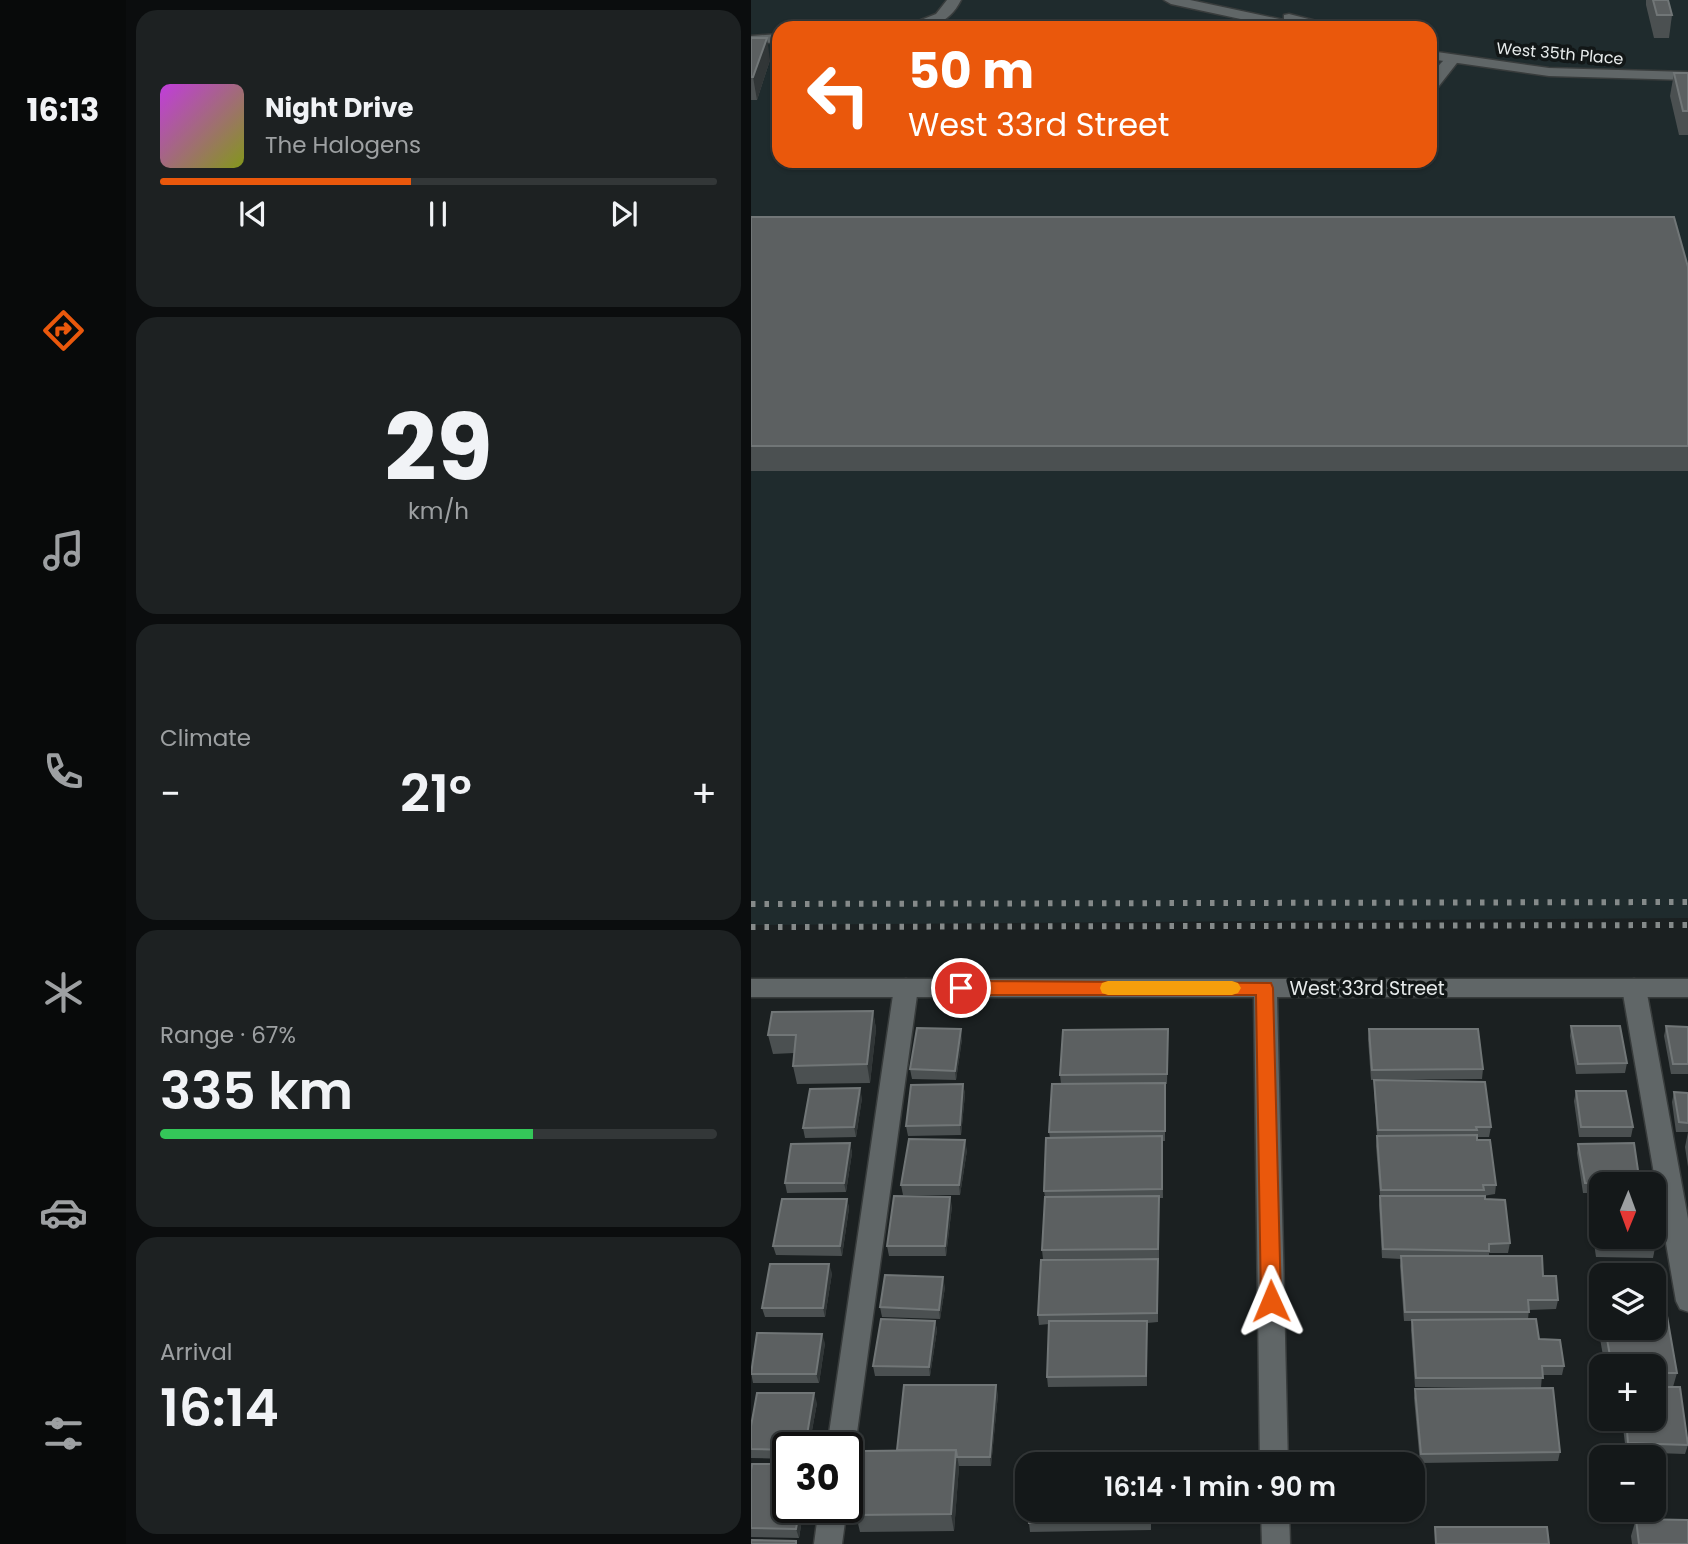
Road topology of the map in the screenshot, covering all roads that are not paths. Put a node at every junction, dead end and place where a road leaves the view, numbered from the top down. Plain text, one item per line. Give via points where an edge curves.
1 (954, 0) edge
2 (1171, 0) edge
3 (1224, 0) edge
4 (932, 21) edge
5 (1269, 21) edge
6 (1301, 21) edge
7 (772, 38) edge
8 (751, 40) edge
9 (1437, 56) edge
10 (1453, 59) junction
11 (1688, 76) edge
12 (1437, 79) edge
13 (751, 988) edge
14 (906, 988) junction
15 (1264, 988) junction
16 (1634, 988) junction
17 (1688, 988) edge
18 (1688, 1301) edge
19 (843, 1432) edge
20 (1274, 1452) edge
21 (1275, 1522) edge
22 (831, 1523) edge
23 (828, 1544) edge
24 (1276, 1544) edge

1 - 4 street via 950,10
2 - 5 street
3 - 6 street
7 - 8 street
9 - 10 street, West 35th Place
10 - 11 street, West 35th Place via 1549,72
10 - 12 street
13 - 14 street, West 33rd Street
14 - 15 street, West 33rd Street
14 - 19 street
15 - 16 street, West 33rd Street
15 - 20 street
16 - 17 street, West 33rd Street
16 - 18 street
21 - 24 street
22 - 23 street

